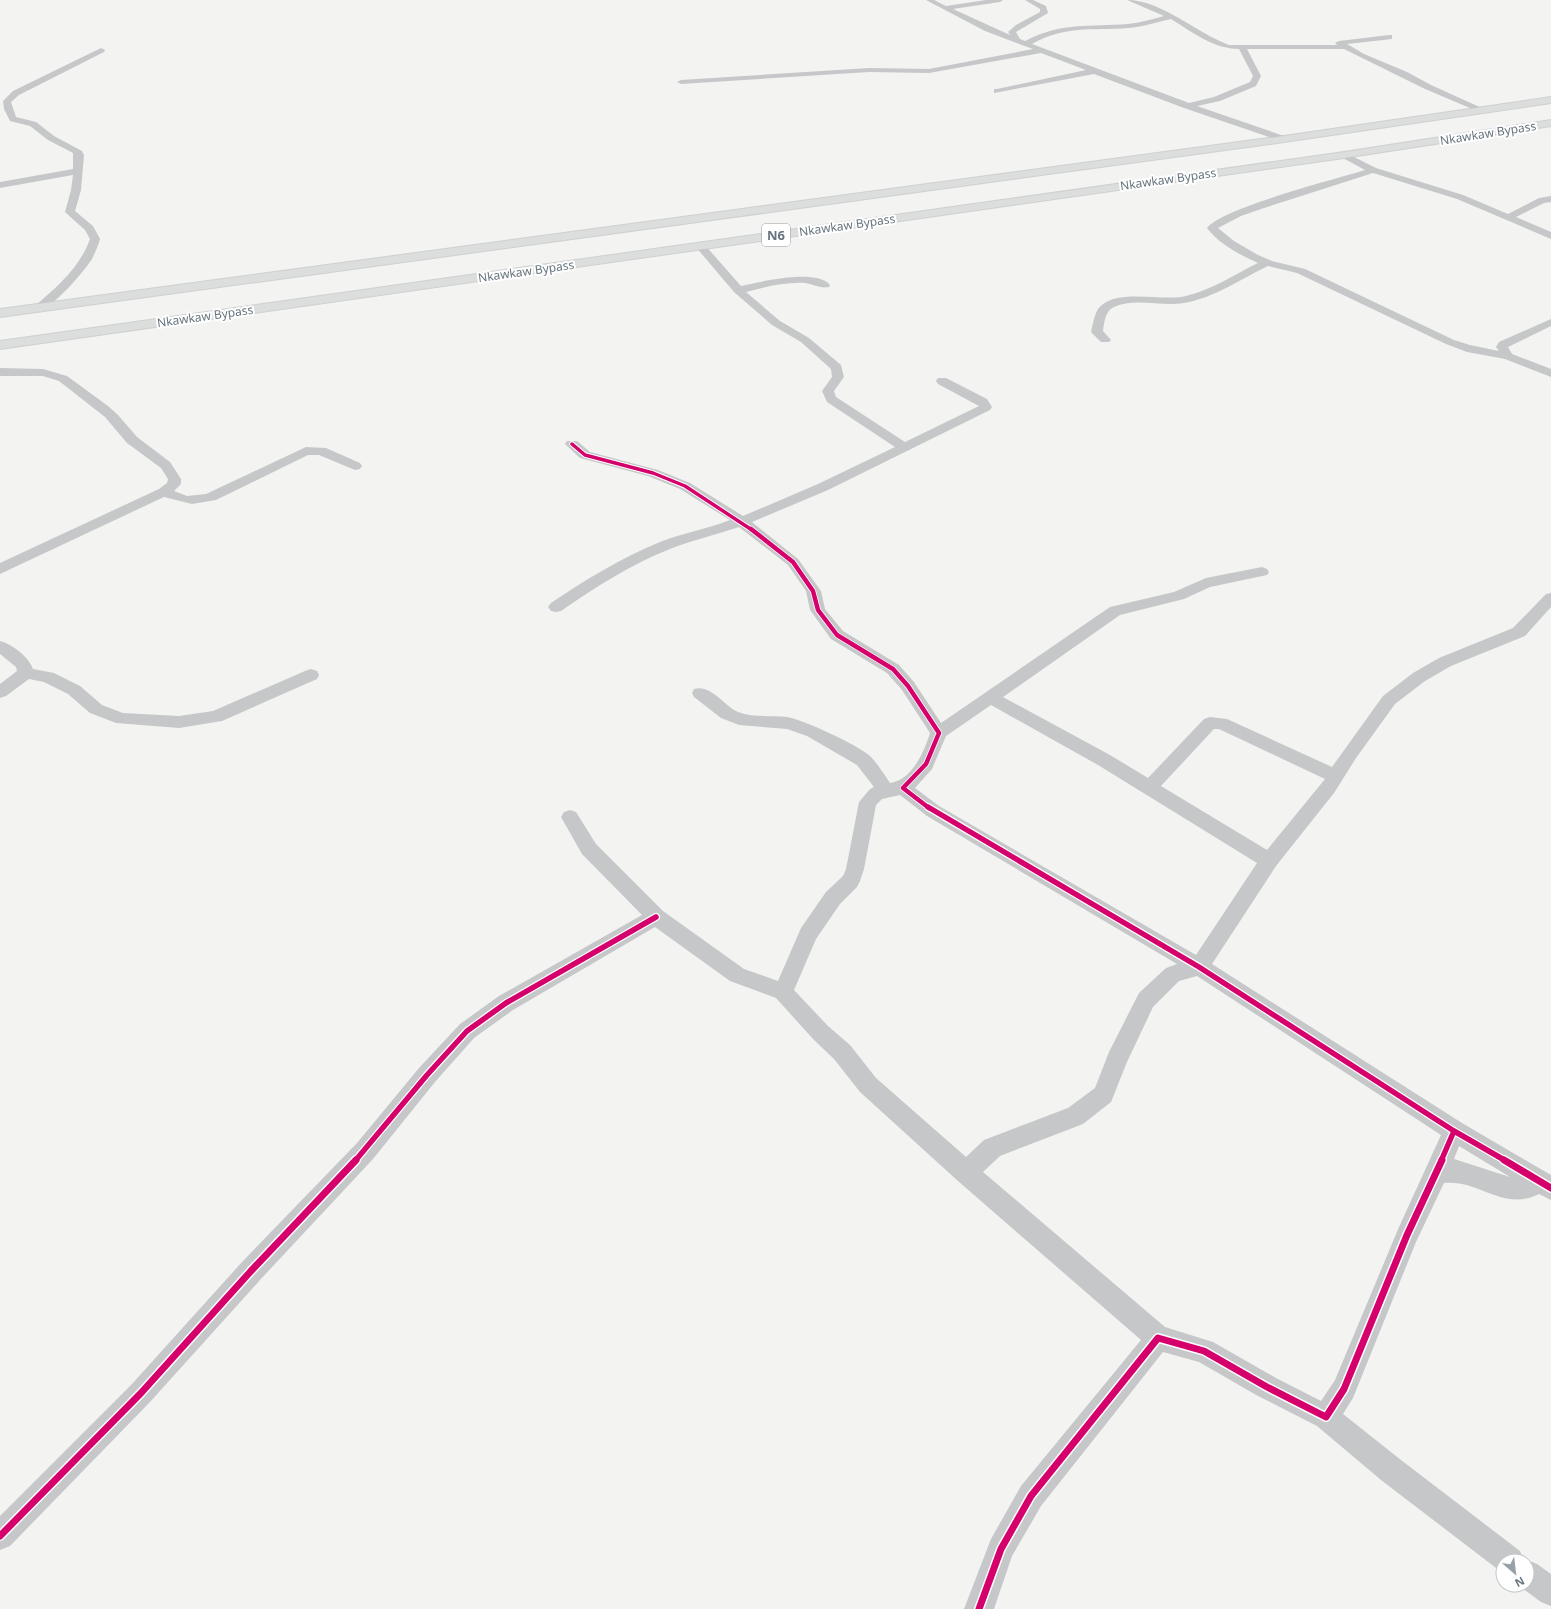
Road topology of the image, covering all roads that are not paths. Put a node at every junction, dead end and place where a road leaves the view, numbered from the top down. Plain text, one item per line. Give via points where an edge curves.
1 (929, 0) edge
2 (1000, 0) edge
3 (1028, 0) edge
4 (1130, 0) edge
5 (946, 8) junction
6 (1172, 17) junction
7 (1389, 37) dead end
8 (1016, 39) junction
9 (1027, 43) junction
10 (1344, 47) junction
11 (1242, 48) junction
12 (101, 50) dead end
13 (1042, 50) junction
14 (1095, 71) junction
15 (681, 82) dead end
16 (997, 91) dead end
17 (1551, 100) edge
18 (1187, 106) junction
19 (1480, 109) junction
20 (1551, 123) edge
21 (1284, 139) junction
22 (1344, 155) junction
23 (1373, 170) junction
24 (78, 171) junction
25 (0, 185) edge
26 (1551, 199) edge
27 (1509, 217) junction
28 (1551, 236) edge
29 (700, 246) junction
30 (1266, 263) junction
31 (825, 284) dead end
32 (738, 290) junction
33 (40, 308) junction
34 (0, 313) edge
35 (1551, 322) edge
36 (1105, 340) dead end
37 (0, 345) edge
38 (1508, 356) junction
39 (0, 372) edge
40 (1551, 373) edge
41 (942, 381) dead end
42 (572, 444) dead end
43 (902, 448) junction
44 (355, 466) dead end
45 (164, 492) junction
46 (741, 522) junction
47 (0, 570) edge
48 (1262, 572) dead end
49 (1551, 598) edge
50 (556, 607) dead end
51 (0, 646) edge
52 (26, 673) junction
53 (311, 676) dead end
54 (0, 692) edge
55 (700, 693) dead end
56 (991, 698) junction
57 (940, 733) junction
58 (1335, 776) junction
59 (1149, 788) junction
60 (894, 789) junction
61 (570, 817) dead end
62 (1269, 861) junction
63 (656, 917) junction
64 (1199, 967) junction
65 (784, 992) junction
66 (1454, 1131) junction
67 (966, 1172) junction
68 (1437, 1172) junction
69 (1545, 1185) edge
70 (1158, 1338) junction
71 (1326, 1417) junction
72 (0, 1536) edge
73 (1500, 1553) edge
74 (1535, 1580) edge
75 (1551, 1592) edge
76 (979, 1609) edge

1 - 5 street
2 - 5 street
3 - 8 street via 1043,8 1044,13 1035,20 1015,28 1012,32
4 - 6 street
5 - 8 street via 988,29
6 - 9 street via 1127,26 1051,30
6 - 11 street via 1217,43
7 - 10 street via 1339,43
8 - 9 street
9 - 13 street
10 - 11 street
10 - 19 street
11 - 18 street via 1257,76 1253,84 1217,99
12 - 24 street via 16,93 7,101 13,119 33,124 51,138 77,151 80,155
13 - 14 street
13 - 15 street via 929,71 853,71
14 - 16 street
14 - 18 street
17 - 19 highway, Nkawkaw Bypass / N6
18 - 21 street
19 - 21 highway, Nkawkaw Bypass / N6
20 - 22 highway, Nkawkaw Bypass / N6
21 - 33 highway, Nkawkaw Bypass / N6
22 - 23 street
22 - 29 highway, Nkawkaw Bypass / N6
23 - 27 street via 1460,197
23 - 30 street via 1254,208 1212,227 1218,234
24 - 25 street
24 - 33 street via 70,212 89,228 95,239 94,246 68,282
26 - 27 street via 1542,200
27 - 28 street
29 - 32 street
29 - 37 highway, Nkawkaw Bypass / N6
30 - 36 street via 1202,295 1186,300 1122,301 1107,306 1101,312 1097,332
30 - 38 street via 1284,265 1301,271 1450,342
31 - 32 street via 813,280 800,280
32 - 43 street via 776,323 805,340 837,368 838,377 828,391 831,399 891,437
33 - 34 highway, Nkawkaw Bypass / N6
35 - 38 street via 1503,344 1502,350
38 - 40 street
39 - 45 street via 27,370 59,376 69,382 114,418 133,441 168,468 174,476 174,483 172,488
41 - 43 street via 983,402 986,407
42 - 46 street via 586,455 653,473 686,486
43 - 46 street via 842,480
44 - 45 street via 321,451 306,451 211,497 188,501
45 - 47 street
46 - 50 street via 664,546 600,577
46 - 57 street via 793,562 813,591 818,610 836,635 892,669 908,686
48 - 56 street via 1206,583 1179,596 1115,611
49 - 58 street via 1519,632 1445,662 1389,700
51 - 52 street via 23,664
52 - 53 street via 48,677 74,690 96,709 122,719 179,722 216,717
52 - 54 street
55 - 60 street via 727,714 745,721 788,723 813,732 863,760
56 - 57 street
56 - 59 street via 1104,760
57 - 60 street via 934,752 925,767 914,779
58 - 59 street via 1221,723 1210,723
58 - 62 street
59 - 62 street
60 - 64 street
60 - 65 street via 876,794 868,802 855,869 850,881 833,898 808,934
61 - 63 street via 589,849
62 - 64 street
63 - 65 street via 737,975
63 - 72 street via 506,1003 467,1031 365,1151 251,1271 141,1393
64 - 66 street
64 - 67 street via 1173,974 1146,1000 1117,1059 1103,1095 1075,1116 992,1148
65 - 67 street via 842,1052 868,1085
66 - 68 street
66 - 69 street
67 - 70 street
68 - 69 street via 1457,1171 1517,1190
68 - 71 street via 1406,1235 1344,1389
70 - 71 street via 1204,1351
70 - 76 street via 1031,1496 1001,1549
71 - 73 street
74 - 75 street

